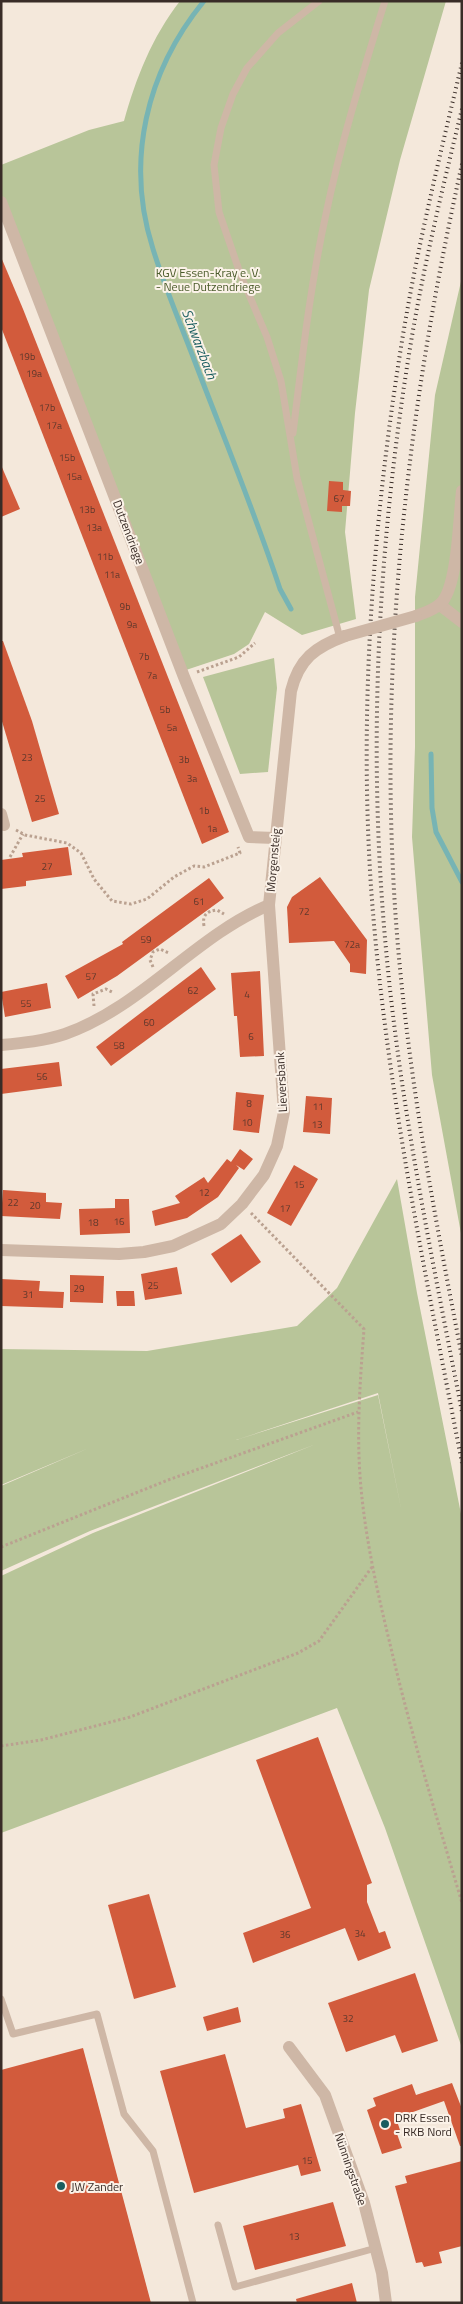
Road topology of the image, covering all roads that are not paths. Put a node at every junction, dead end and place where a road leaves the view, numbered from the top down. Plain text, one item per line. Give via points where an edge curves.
1 (319, 1) edge
2 (385, 1) edge
3 (2, 208) edge
4 (292, 440) junction
5 (462, 491) edge
6 (440, 604) junction
7 (462, 622) edge
8 (342, 637) junction
9 (275, 838) junction
10 (270, 905) junction
11 (1, 1045) edge
12 (1, 1250) edge
13 (1, 1999) edge
14 (289, 2047) dead end
15 (218, 2225) dead end
16 (376, 2248) junction
17 (193, 2303) edge
18 (386, 2303) edge

1 - 4 lane via 278,34 247,68 220,128 214,165 219,212 267,337 281,381
2 - 4 lane via 347,127 326,215 308,315
3 - 9 street, Dutzendriege via 249,836
4 - 8 lane via 297,478
5 - 6 street via 453,582
6 - 7 street
6 - 8 street, Morgensteig, bridge via 416,616
8 - 9 street, Morgensteig via 311,652 294,679
9 - 10 street, Morgensteig
10 - 11 street, Morgensteig via 245,915 136,995 99,1018 48,1039
10 - 12 street, Lieversbank via 283,1124 264,1175 242,1204 221,1224 173,1246 144,1252 93,1255
13 - 17 lane via 13,2034 97,2014 124,2114 153,2151
14 - 16 street, Nünningstraße via 325,2095 364,2204
15 - 16 lane via 235,2287
16 - 18 street, Nünningstraße

